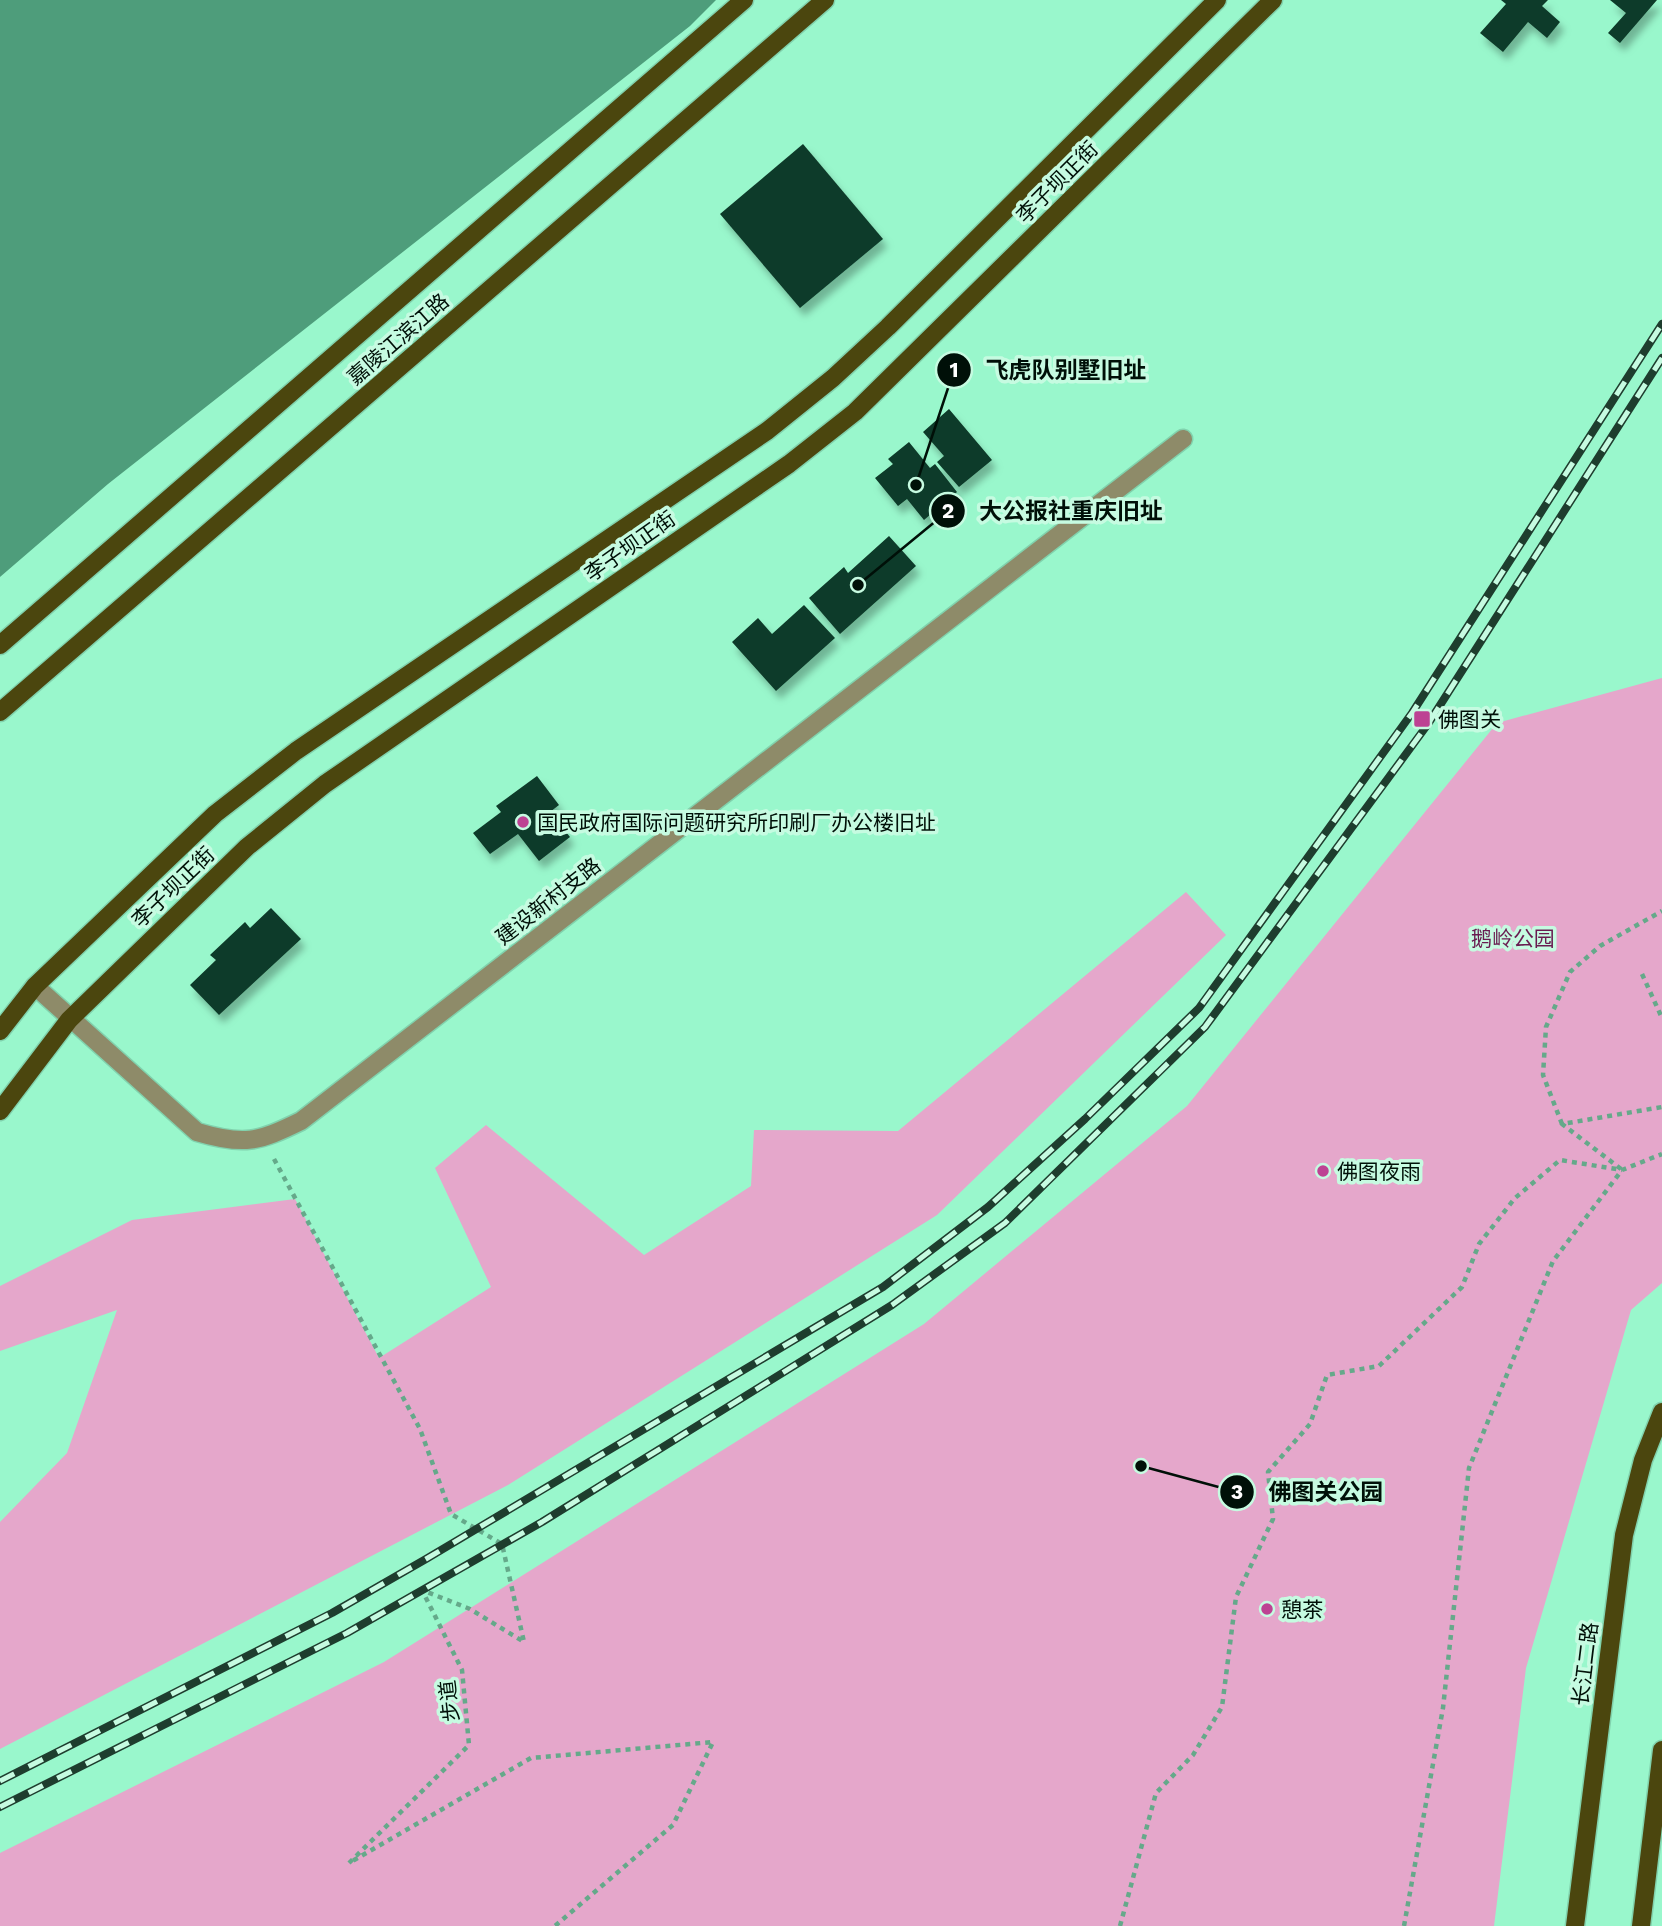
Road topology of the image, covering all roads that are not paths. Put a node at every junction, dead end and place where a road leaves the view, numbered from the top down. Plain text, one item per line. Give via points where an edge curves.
1 (744, 0) edge
2 (825, 0) edge
3 (1217, 0) edge
4 (1273, 0) edge
5 (1182, 439) dead end
6 (0, 645) edge
7 (0, 712) edge
8 (35, 986) junction
9 (69, 1020) junction
10 (0, 1031) edge
11 (0, 1111) edge
12 (1662, 1412) edge
13 (1662, 1750) edge
14 (1575, 1926) edge
15 (1641, 1926) edge

1 - 6 main road, 嘉陵江滨江路
2 - 7 main road, 嘉陵江滨江路
3 - 8 main road, 李子坝正街 via 834,378 767,431 296,751 215,814
4 - 9 main road, 李子坝正街 via 855,412 789,464 326,784 247,847
5 - 9 street, 建设新村支路 via 312,1112 264,1139 228,1141 197,1132
8 - 9 street, 建设新村支路
8 - 10 main road, 李子坝正街
9 - 11 main road, 李子坝正街
12 - 14 main road, 长江二路 via 1643,1460 1624,1535
13 - 15 main road

